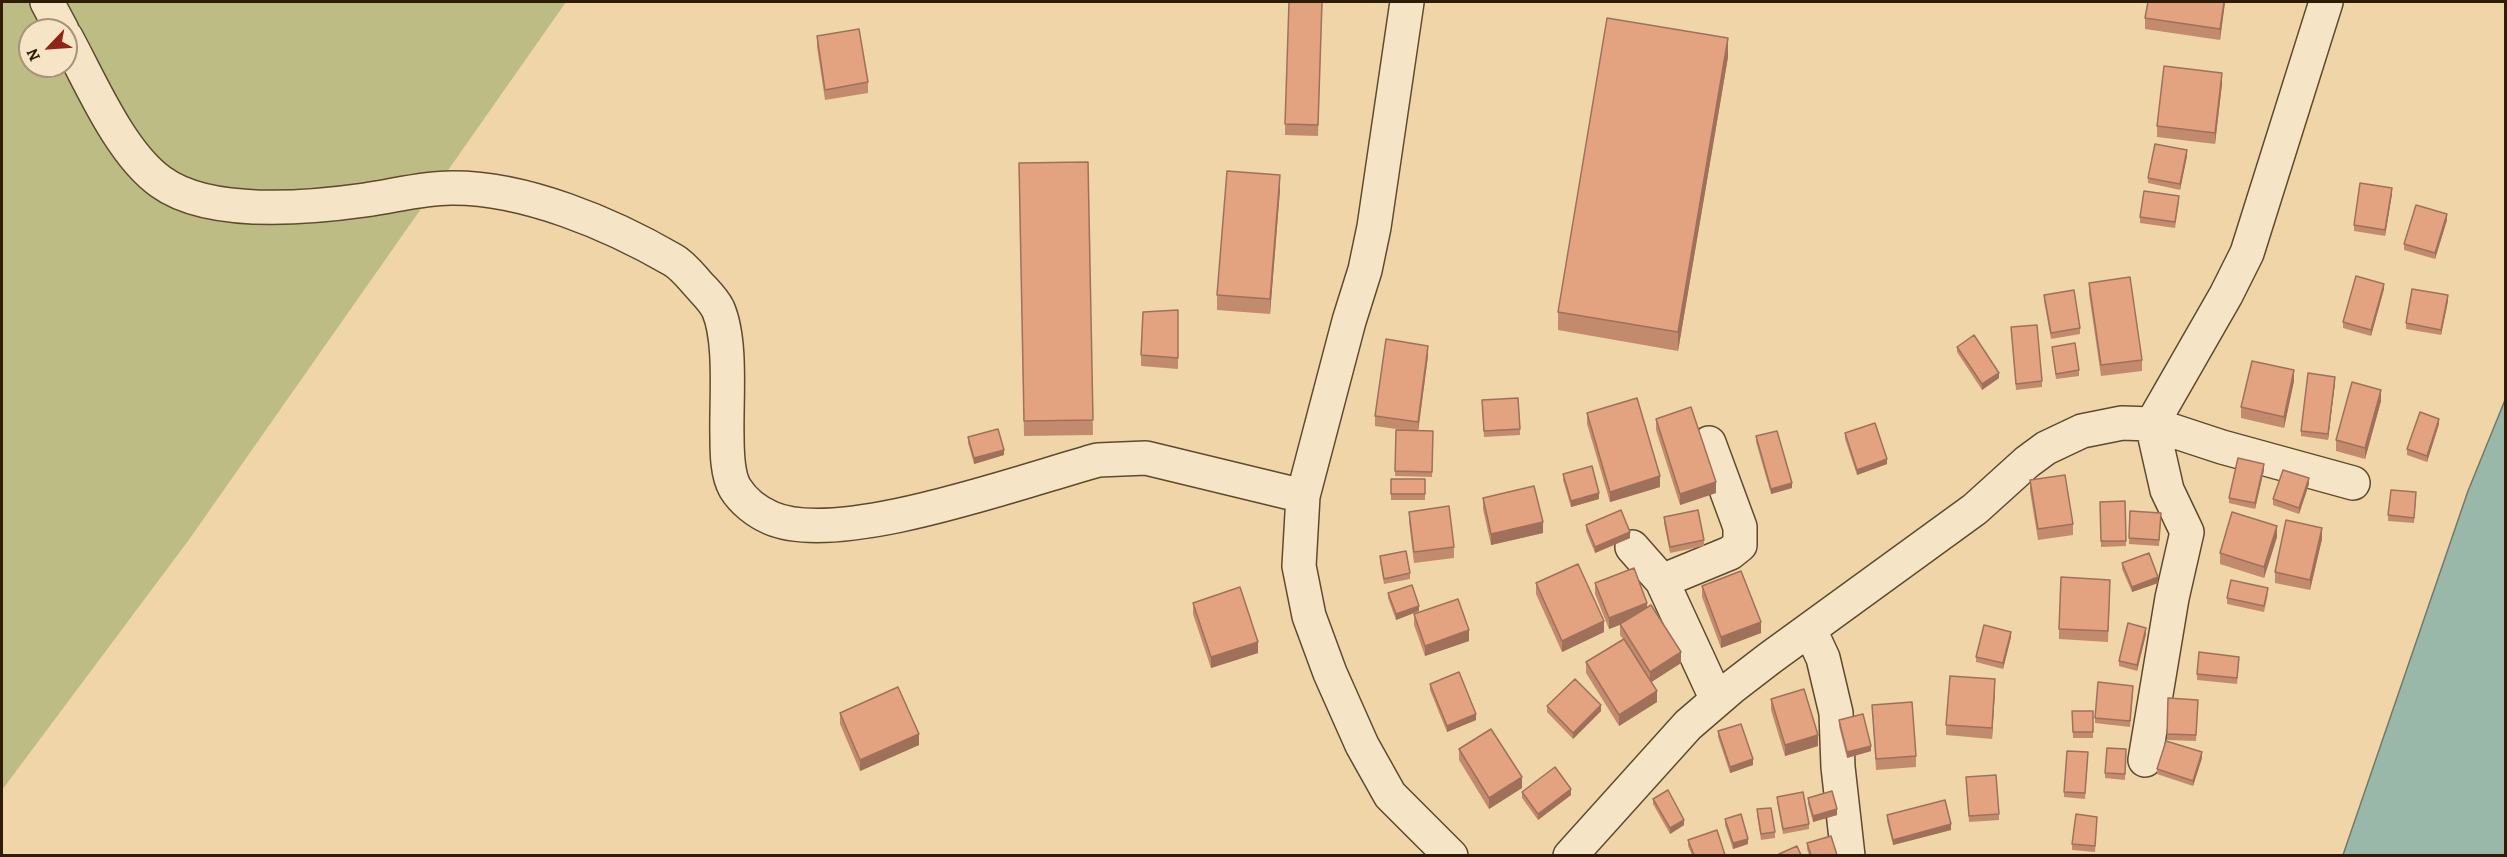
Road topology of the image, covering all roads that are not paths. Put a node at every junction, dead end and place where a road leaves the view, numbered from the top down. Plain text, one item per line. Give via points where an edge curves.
1 (47, 2) edge
2 (1407, 2) edge
3 (2326, 2) edge
4 (56, 18) edge
5 (78, 59) edge
6 (2151, 424) junction
7 (1708, 443) dead end
8 (2353, 483) dead end
9 (1304, 496) junction
10 (1632, 547) dead end
11 (1662, 581) junction
12 (1810, 630) junction
13 (1718, 700) junction
14 (2145, 760) dead end
15 (1451, 855) edge
16 (1570, 855) edge
17 (1848, 855) edge

1 - 4 street
2 - 9 street via 1374,227
3 - 6 street via 2247,253
5 - 9 street via 138,161 161,183 190,198 231,205 301,206 419,190 485,190 597,221 677,262 717,307 724,330 727,453 734,486 747,503 773,519 815,526 864,522 1118,458 1146,458
6 - 8 street
6 - 12 street via 2101,426 2046,448 1975,509
6 - 14 street via 2167,490 2187,532
7 - 11 street via 1740,527 1740,545 1731,553
9 - 15 street via 1299,566 1309,616 1330,673 1362,745 1390,795
10 - 11 street
11 - 13 street
12 - 13 street
12 - 17 street via 1823,658 1836,713
13 - 16 street via 1688,725

